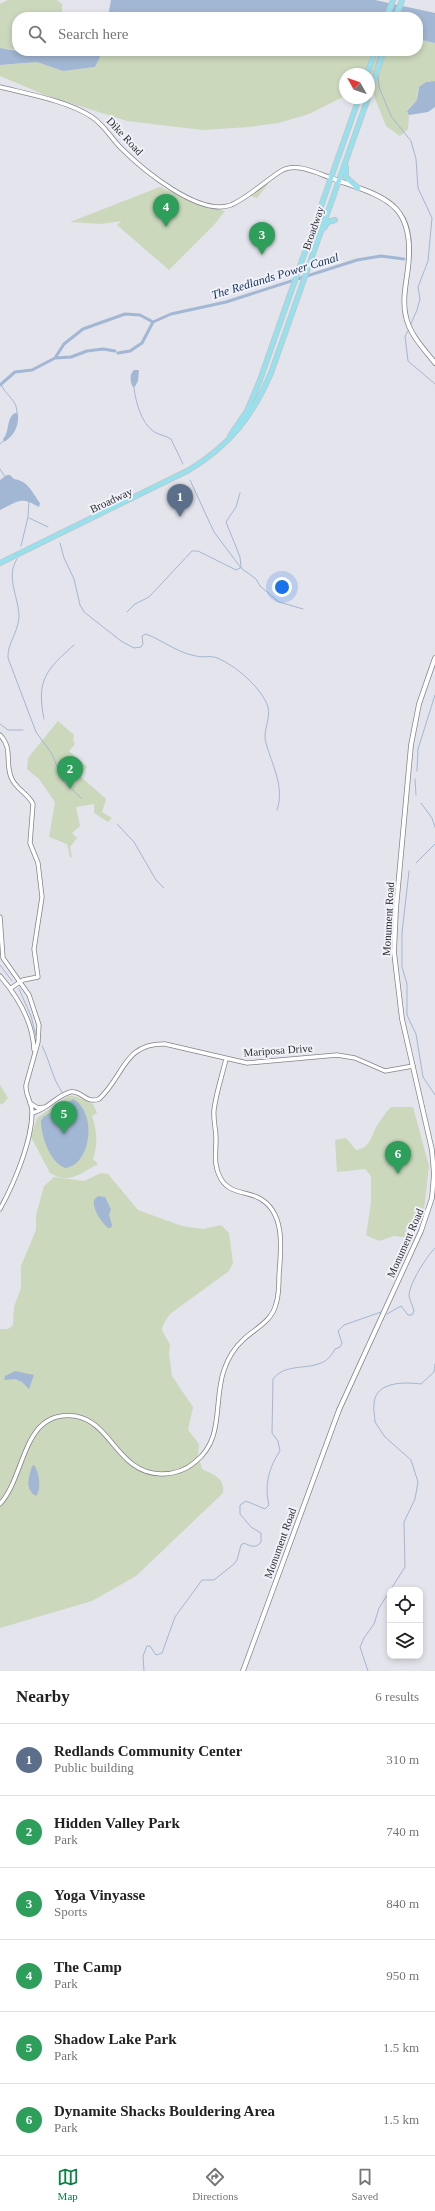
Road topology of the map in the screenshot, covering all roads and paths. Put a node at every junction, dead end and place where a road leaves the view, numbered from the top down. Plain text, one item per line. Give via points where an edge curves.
1 (393, 0) edge
2 (402, 0) edge
3 (389, 12) edge
4 (398, 12) edge
5 (374, 56) edge
6 (382, 56) edge
7 (369, 68) edge
8 (375, 77) edge
9 (0, 87) edge
10 (357, 104) edge
11 (366, 104) edge
12 (349, 152) junction
13 (331, 178) junction
14 (338, 181) junction
15 (358, 188) junction
16 (331, 202) junction
17 (320, 209) junction
18 (316, 244) junction
19 (435, 363) edge
20 (273, 369) junction
21 (255, 392) junction
22 (224, 444) junction
23 (0, 563) edge
24 (435, 658) edge
25 (0, 735) edge
26 (0, 917) edge
27 (0, 976) edge
28 (19, 982) junction
29 (11, 988) junction
30 (34, 1053) junction
31 (226, 1059) junction
32 (413, 1066) junction
33 (27, 1100) junction
34 (48, 1106) junction
35 (32, 1113) junction
36 (0, 1209) edge
37 (0, 1504) edge
38 (243, 1671) edge

1 - 3 main road
2 - 4 main road
5 - 7 main road
6 - 8 main road
9 - 13 street, Dike Road via 82,111 99,122 122,149 166,186 210,205 231,205 284,169 298,168
10 - 13 main road, Broadway
11 - 12 main road, Broadway
12 - 14 main road, Broadway
12 - 15 main road via 345,175 349,182
13 - 14 main road
13 - 17 main road, Broadway
14 - 15 main road
14 - 16 main road, Broadway
15 - 19 main road via 386,199 396,208 402,219 409,250 404,300 408,324
16 - 18 main road, Broadway
16 - 18 main road via 329,214 335,220 327,224
17 - 18 main road via 324,214
17 - 21 main road, Broadway
18 - 20 main road, Broadway
20 - 21 main road via 263,387
20 - 22 main road, Broadway via 251,414 237,433
21 - 22 main road, Broadway via 244,415
22 - 23 main road, Broadway via 199,464 174,479
24 - 32 main road, Monument Road via 419,704 410,745 394,935 396,978
25 - 28 street via 9,750 12,780 33,804 30,843 38,863 42,897 34,949 38,977
26 - 28 street via 1,954
27 - 29 street
28 - 29 street
28 - 30 street via 32,1001 38,1020 39,1037
29 - 30 street via 27,1020
30 - 33 street via 26,1085
31 - 32 street, Mariposa Drive via 247,1063 337,1055 354,1058 385,1070
31 - 34 street, Mariposa Drive via 165,1044 146,1046 129,1057 102,1097 88,1100 72,1092
31 - 37 street via 214,1110 216,1168 222,1181 230,1188 260,1198 271,1207 279,1225 281,1252 276,1306 268,1319 240,1342 227,1362 221,1381 216,1429 210,1445 200,1458 188,1467 169,1473 152,1473 129,1462 89,1421 72,1416 55,1418 40,1427 32,1436 13,1486
32 - 38 main road, Monument Road via 433,1156 434,1185 430,1210 339,1410
33 - 34 street via 36,1107
33 - 35 street
34 - 35 street
35 - 36 street via 26,1145

